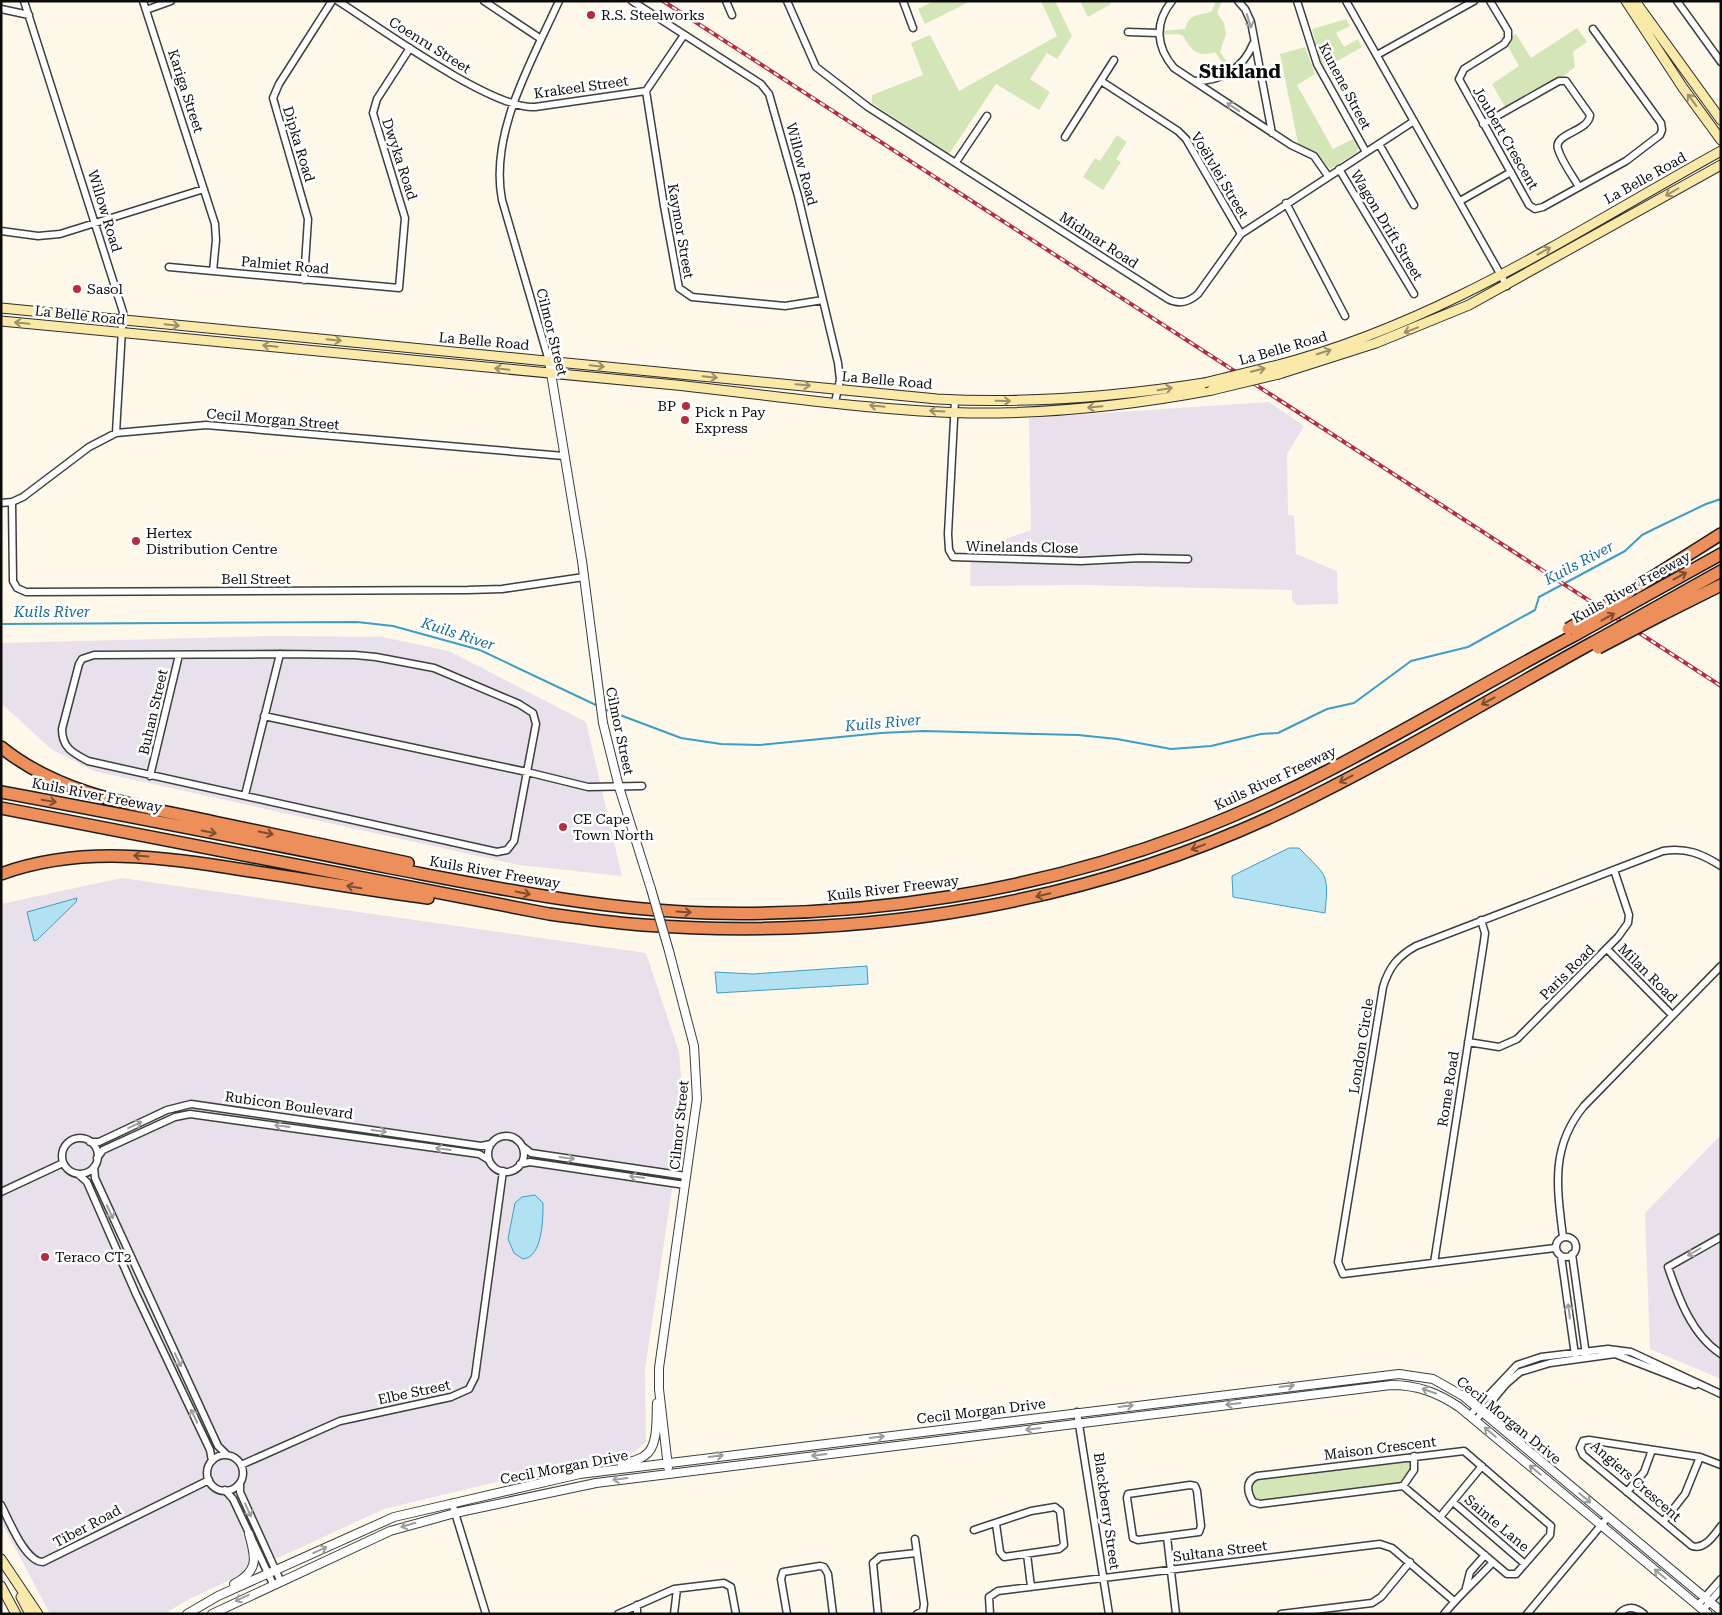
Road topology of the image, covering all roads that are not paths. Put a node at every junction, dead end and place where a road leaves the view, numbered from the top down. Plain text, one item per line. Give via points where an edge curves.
1 (24, 1) edge
2 (143, 1) edge
3 (171, 1) edge
4 (332, 1) edge
5 (338, 1) edge
6 (484, 1) edge
7 (559, 1) edge
8 (632, 1) edge
9 (726, 1) edge
10 (787, 1) edge
11 (903, 1) edge
12 (1172, 1) edge
13 (1238, 1) edge
14 (1296, 1) edge
15 (1346, 1) edge
16 (1474, 1) edge
17 (1490, 1) edge
18 (1626, 1) edge
19 (1635, 1) edge
20 (1677, 1) edge
21 (1, 9) edge
22 (146, 10) junction
23 (29, 15) junction
24 (732, 15) dead end
25 (913, 28) dead end
26 (1593, 29) dead end
27 (1128, 32) dead end
28 (1158, 33) junction
29 (684, 35) junction
30 (541, 39) junction
31 (1254, 43) junction
32 (410, 48) junction
33 (1718, 53) edge
34 (1377, 56) junction
35 (1114, 60) dead end
36 (1721, 62) edge
37 (1101, 81) junction
38 (1193, 82) junction
39 (646, 91) junction
40 (512, 104) junction
41 (987, 116) dead end
42 (1721, 120) edge
43 (1414, 121) junction
44 (1483, 124) junction
45 (1272, 133) junction
46 (1064, 137) dead end
47 (1721, 140) edge
48 (1379, 144) junction
49 (1721, 151) edge
50 (1366, 152) junction
51 (956, 162) junction
52 (1721, 165) edge
53 (1339, 169) junction
54 (1511, 172) junction
55 (1328, 176) junction
56 (1579, 187) junction
57 (204, 189) junction
58 (1460, 201) junction
59 (1286, 203) junction
60 (1414, 205) dead end
61 (94, 223) junction
62 (1, 231) edge
63 (1241, 234) junction
64 (1552, 260) junction
65 (169, 267) dead end
66 (213, 271) junction
67 (1502, 275) junction
68 (304, 280) junction
69 (1507, 286) junction
70 (399, 288) joint
71 (1414, 294) dead end
72 (1459, 298) junction
73 (823, 300) junction
74 (1, 308) edge
75 (1345, 316) dead end
76 (1, 321) edge
77 (123, 321) junction
78 (123, 333) junction
79 (549, 360) junction
80 (1278, 370) junction
81 (550, 373) junction
82 (838, 390) junction
83 (955, 400) junction
84 (835, 402) junction
85 (954, 412) junction
86 (116, 434) junction
87 (564, 456) junction
88 (12, 502) junction
89 (1, 503) edge
90 (1721, 534) edge
91 (1721, 554) edge
92 (1188, 559) dead end
93 (1721, 571) edge
94 (584, 577) junction
95 (1721, 585) edge
96 (1659, 611) junction
97 (1572, 632) junction
98 (280, 654) junction
99 (179, 655) junction
100 (264, 716) junction
101 (1, 747) edge
102 (527, 772) junction
103 (150, 776) junction
104 (642, 786) dead end
105 (619, 787) junction
106 (1, 792) edge
107 (245, 795) junction
108 (1, 808) edge
109 (1721, 866) edge
110 (1614, 870) junction
111 (1, 874) edge
112 (493, 887) junction
113 (489, 903) junction
114 (1481, 920) junction
115 (1607, 949) junction
116 (1721, 966) edge
117 (1672, 1015) junction
118 (1468, 1042) junction
119 (90, 1142) junction
120 (491, 1144) junction
121 (522, 1146) junction
122 (97, 1158) junction
123 (489, 1160) junction
124 (63, 1164) junction
125 (520, 1164) junction
126 (94, 1167) junction
127 (503, 1171) junction
128 (78, 1174) junction
129 (686, 1176) junction
130 (685, 1185) junction
131 (1, 1192) edge
132 (1563, 1237) junction
133 (1721, 1237) edge
134 (1555, 1248) junction
135 (1572, 1254) junction
136 (1561, 1256) junction
137 (1434, 1263) junction
138 (1586, 1354) junction
139 (1721, 1354) edge
140 (1575, 1356) junction
141 (658, 1389) junction
142 (1721, 1394) edge
143 (1480, 1410) junction
144 (1078, 1412) junction
145 (1473, 1418) junction
146 (1081, 1423) junction
147 (1652, 1450) junction
148 (227, 1455) junction
149 (1414, 1456) junction
150 (1700, 1457) junction
151 (212, 1461) junction
152 (667, 1462) junction
153 (241, 1465) junction
154 (1721, 1465) edge
155 (1482, 1466) junction
156 (618, 1468) junction
157 (669, 1474) junction
158 (209, 1480) junction
159 (240, 1483) junction
160 (1403, 1486) junction
161 (225, 1490) junction
162 (1628, 1492) junction
163 (1452, 1502) junction
164 (452, 1503) junction
165 (1, 1505) edge
166 (455, 1513) junction
167 (1440, 1517) junction
168 (1608, 1517) junction
169 (1663, 1522) junction
170 (996, 1524) junction
171 (1601, 1525) junction
172 (974, 1530) dead end
173 (1720, 1530) edge
174 (249, 1534) junction
175 (1167, 1536) junction
176 (915, 1539) dead end
177 (916, 1553) junction
178 (1027, 1554) junction
179 (1485, 1555) junction
180 (1, 1559) edge
181 (1410, 1562) junction
182 (1493, 1562) junction
183 (1525, 1564) junction
184 (1170, 1570) junction
185 (272, 1572) junction
186 (1104, 1578) junction
187 (1721, 1579) edge
188 (277, 1582) junction
189 (1, 1586) edge
190 (1031, 1587) junction
191 (1466, 1588) junction
192 (677, 1589) junction
193 (1721, 1589) edge
194 (1707, 1600) junction
195 (1454, 1601) junction
196 (207, 1602) junction
197 (637, 1605) junction
198 (1703, 1610) edge
199 (1721, 1611) edge
200 (16, 1614) edge
201 (30, 1614) edge
202 (38, 1614) edge
203 (187, 1614) edge
204 (212, 1614) edge
205 (486, 1614) edge
206 (618, 1614) edge
207 (637, 1614) edge
208 (674, 1614) edge
209 (736, 1614) edge
210 (786, 1614) edge
211 (833, 1614) edge
212 (878, 1614) edge
213 (917, 1614) edge
214 (990, 1614) edge
215 (1109, 1614) edge
216 (1176, 1614) edge
217 (1281, 1614) edge
218 (1444, 1614) edge
219 (1527, 1614) edge
220 (1619, 1614) edge
221 (1644, 1614) edge

1 - 23 street, Willow Road
2 - 22 street, Kariga Street
3 - 22 street
4 - 68 street, Dipka Road via 279,84 274,98 308,219
5 - 32 street, Coenru Street
6 - 30 street
7 - 30 street, Cilmor Street
8 - 29 street, Willow Road
9 - 24 street
10 - 51 street, Midmar Road via 812,61 821,73 868,107
11 - 25 street
12 - 28 street via 1163,14
13 -> 31 street via 1250,22
14 - 50 street, Kunene Street via 1312,53
15 - 34 street
16 - 34 street
17 - 44 street, Joubert Crescent via 1508,31 1508,38 1460,73 1460,84
47 -> 18 main road
19 - 42 main road
20 - 33 street
21 - 23 street
22 - 57 street, Kariga Street
23 - 61 street, Willow Road
26 - 56 street, Joubert Crescent via 1662,127 1660,135 1626,161
27 - 28 street
28 - 38 street via 1166,58
29 - 39 street, Krakeel Street
29 - 73 street, Willow Road via 761,84 769,94
30 - 40 street, Cilmor Street
31 - 38 street via 1243,62 1226,75
31 - 45 street
32 - 40 street, Coenru Street via 463,81
32 - 70 street, Dwyka Road via 377,99 372,113 405,218
33 - 36 street
34 - 43 street
35 - 37 street
37 - 46 street
37 - 63 street, Voëlvlei Street via 1185,138
45 -> 38 street
39 - 40 street, Krakeel Street via 531,108
39 - 73 street, Kaymor Street via 679,288 692,297 786,306
40 - 79 street, Cilmor Street via 500,158 500,188
41 - 51 street
43 - 48 street, Midmar Road
43 - 58 street
44 - 54 street, Joubert Crescent
44 - 56 street via 1558,81 1566,81 1590,115 1586,124 1557,144
45 - 55 street via 1317,158
48 - 50 street, Midmar Road
48 - 60 street
67 -> 49 main road, La Belle Road
50 - 53 street, Midmar Road
51 - 63 street, Midmar Road via 1172,302 1185,302 1198,294
52 -> 64 main road, La Belle Road
53 - 55 street, Midmar Road
53 - 71 street, Wagon Drift Street
54 - 56 street, Joubert Crescent via 1535,209
54 - 58 street
55 - 59 street, Midmar Road
57 - 61 street
57 - 66 street, Kariga Street via 216,228
58 - 67 street
59 - 63 street, Midmar Road
59 - 75 street
61 - 62 street via 46,236
61 - 77 street, Willow Road
64 - 67 main road via 1530,266 1512,277
64 - 69 main road, La Belle Road
65 - 66 street, Palmiet Road
66 - 68 street, Palmiet Road
67 - 69 street
67 - 72 main road, La Belle Road
68 - 70 street, Palmiet Road
69 - 72 main road via 1496,285 1471,297
69 -> 80 main road, La Belle Road via 1414,329 1353,352
80 -> 72 main road, La Belle Road
73 - 82 street, Willow Road via 838,363
74 - 77 main road, La Belle Road
78 -> 76 main road, La Belle Road
77 - 78 street, Willow Road
77 -> 79 main road, La Belle Road
81 -> 78 main road, La Belle Road
78 - 86 street, Willow Road
79 - 81 street, Cilmor Street
79 -> 82 main road, La Belle Road
83 -> 80 main road, La Belle Road, bridge via 1065,400 1140,393
80 -> 85 main road, La Belle Road, bridge via 1212,390 1143,402 1043,411
81 - 84 main road, La Belle Road
81 - 87 street, Cilmor Street
82 - 83 main road, La Belle Road
82 - 84 street, Willow Road
83 - 85 street, Winelands Close
85 -> 84 main road, La Belle Road
85 - 92 street, Winelands Close via 948,534 953,557 1088,561
86 - 87 street, Cecil Morgan Street via 214,424
86 - 88 street, Cecil Morgan Street via 89,447
87 - 94 street, Cilmor Street
88 - 89 street, Cecil Morgan Street
88 - 94 street, Bell Street via 13,581 17,588 26,592 468,590 502,589
90 - 97 highway, bridge
97 -> 91 highway, Kuils River Freeway, bridge
93 - 96 highway
94 - 105 street, Cilmor Street via 603,723
95 - 96 highway
96 -> 113 highway, bridge via 1534,681 1510,689 1341,782 1252,824 1127,872 1009,902 867,924 764,929 642,925
112 -> 97 highway, Kuils River Freeway via 642,909 760,913 911,903 1028,881 1144,849 1268,801 1541,653 1555,638
98 - 99 street
98 - 100 street
98 - 102 street via 355,655 400,660 434,668 524,706 533,713 536,724
99 - 103 street, Buhan Street
99 - 103 street via 94,656 82,659 62,729 64,744 74,753 99,765
100 - 102 street
100 - 107 street
101 -> 112 highway via 36,770 82,791 456,874
102 - 105 street via 588,787
102 - 107 street via 514,841 502,852
103 - 107 street
104 - 105 street
105 - 129 street, Cilmor Street, bridge via 688,1018 697,1099
106 -> 112 highway, Kuils River Freeway
108 - 113 highway
109 - 110 street, London Circle via 1697,852 1671,850
110 - 114 street, London Circle
110 - 115 street, Paris Road via 1629,915 1628,923
113 -> 111 highway via 425,898 135,855 67,858
114 - 118 street, Rome Road via 1484,941
114 - 137 street, London Circle via 1406,951 1387,973 1338,1262 1344,1274
115 - 117 street, Milan Road
115 - 118 street, Paris Road via 1518,1039 1499,1047
116 - 117 street
117 - 132 street via 1584,1106 1570,1125 1558,1166
118 - 137 street, Rome Road
119 -> 120 street, Rubicon Boulevard via 99,1142 167,1110 191,1104 481,1146
119 - 122 street
119 - 124 street via 77,1138 68,1143 62,1152
120 - 121 street via 506,1136
120 - 123 street
121 - 125 street
121 -> 129 street via 531,1153
123 -> 122 street, Rubicon Boulevard via 479,1154 190,1114 175,1117 103,1150
122 - 126 street
123 - 127 street
124 - 128 street
124 - 131 street
125 - 127 street via 512,1170
130 -> 125 street via 531,1162
126 - 128 street
126 -> 148 street via 95,1178 218,1446
127 - 153 street, Elbe Street via 475,1377 468,1389 451,1397 334,1423
151 -> 128 street via 210,1450 86,1181
129 - 130 street, Cilmor Street
130 - 141 street, Cilmor Street via 660,1351
132 - 134 street via 1556,1242
132 - 135 street via 1574,1240 1576,1246
133 -> 139 street via 1668,1268 1686,1312 1709,1344
134 - 136 street
134 - 137 street, London Circle
135 - 136 street
135 - 138 street
140 -> 136 street
138 - 140 street
138 - 142 street via 1623,1356
140 - 143 street via 1533,1359 1517,1365
141 - 152 street, Cilmor Street
141 - 156 street via 652,1448 644,1456
144 -> 143 street, Cecil Morgan Drive via 1399,1374 1423,1376 1444,1383
143 - 145 street
143 -> 168 street, Cecil Morgan Drive
144 - 146 street, Blackberry Street
152 -> 144 street, Cecil Morgan Drive
145 -> 146 street, Cecil Morgan Drive via 1439,1394 1411,1386 1391,1385
171 -> 145 street, Cecil Morgan Drive
146 -> 157 street, Cecil Morgan Drive
146 - 186 street, Blackberry Street
147 - 150 street, Angiers Crescent
147 - 162 street via 1644,1472
147 - 162 street, Angiers Crescent via 1588,1440 1581,1443 1581,1453
148 - 151 street
148 - 153 street via 233,1456
149 - 155 street, Maison Crescent via 1464,1451
149 - 160 street via 1414,1470
149 - 160 street, Maison Crescent via 1257,1476 1248,1484 1249,1496 1260,1504
150 - 154 street, Angiers Crescent
150 - 169 street via 1685,1494
151 - 158 street
152 - 156 street, Cecil Morgan Drive
152 - 157 street, Cilmor Street
153 - 159 street
155 - 163 street, Sainte Lane
155 - 183 street, Maison Crescent via 1551,1526 1550,1534
156 - 164 street, Cecil Morgan Drive
157 -> 166 street, Cecil Morgan Drive via 576,1486
158 - 161 street
158 - 165 street, Tiber Road via 43,1562 34,1560 27,1553
159 - 161 street
159 -> 185 street via 240,1492
160 - 167 street, Maison Crescent
161 - 174 street
162 - 169 street, Angiers Crescent
163 - 167 street, Sainte Lane
163 - 183 street, Sainte Lane
164 - 166 street
185 -> 164 street, Cecil Morgan Drive via 387,1520
166 -> 188 street, Cecil Morgan Drive via 376,1536
166 - 205 street
167 - 179 street, Maison Crescent
168 - 171 street
168 - 194 street, Cecil Morgan Drive
169 - 173 street, Angiers Crescent via 1695,1547 1702,1546
170 - 172 street
170 - 178 street via 1002,1555
170 - 178 street via 1032,1511 1058,1508 1063,1547
198 -> 171 street, Cecil Morgan Drive
171 - 219 street
174 - 185 street
174 - 196 street via 254,1556 250,1572
175 - 175 street via 1133,1538 1127,1496 1132,1492 1193,1485 1197,1489 1200,1530
175 - 184 street
176 - 177 street
177 - 212 street via 880,1557 873,1563
177 - 213 street via 924,1604 923,1611
178 - 190 street
179 - 182 street, Maison Crescent
179 - 191 street via 1470,1572
180 - 201 main road
180 - 202 main road
181 - 184 street, Sultana Street via 1389,1546 1380,1544
181 - 195 street, Sultana Street
181 - 217 street via 1381,1597 1372,1603
182 - 183 street, Maison Crescent via 1510,1575 1518,1573
182 - 191 street
184 - 186 street, Sultana Street
184 - 216 street
185 - 188 street
185 - 196 street, Cecil Morgan Drive
186 - 190 street, Sultana Street
186 - 215 street, Blackberry Street
187 - 194 street
188 -> 204 street, Cecil Morgan Drive
189 - 200 main road
190 - 214 street, Sultana Street via 993,1592 988,1600
191 - 195 street
192 - 197 street
192 - 208 street
192 - 209 street via 727,1583 732,1590
193 - 194 street
194 - 198 street
194 - 199 street, Cecil Morgan Drive
195 - 218 street
196 - 203 street, Cecil Morgan Drive
197 - 206 street
197 - 207 street
210 - 211 street via 783,1572 820,1566 828,1574
220 - 221 street via 1631,1607

